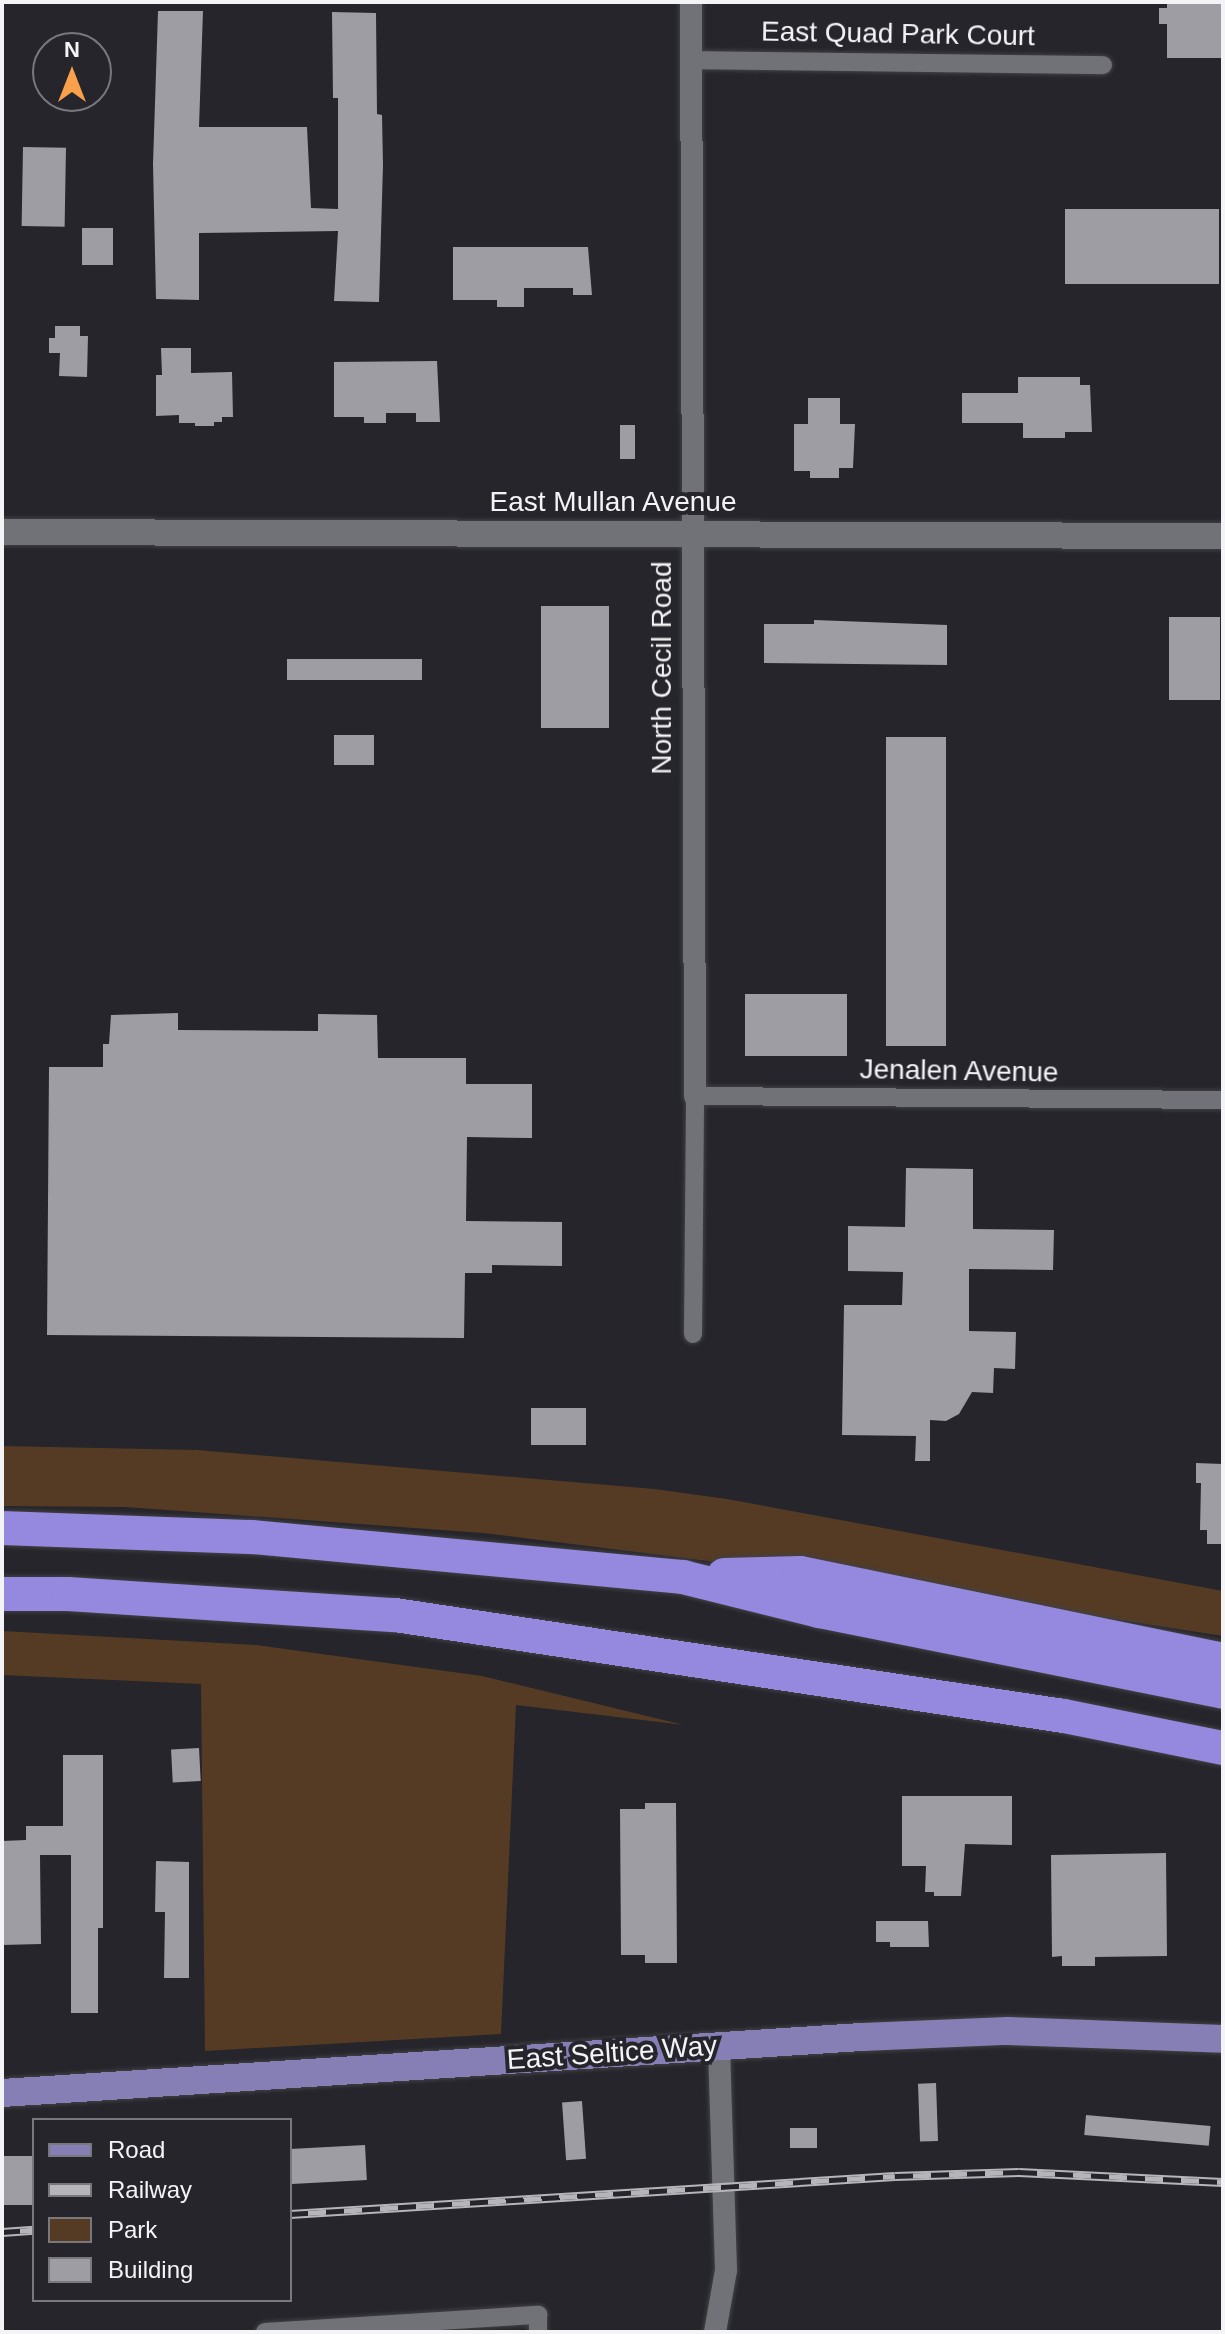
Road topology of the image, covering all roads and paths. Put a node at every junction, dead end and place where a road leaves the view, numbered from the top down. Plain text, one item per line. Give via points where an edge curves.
1 (691, 2) edge
2 (691, 60) junction
3 (1103, 65) dead end
4 (2, 532) edge
5 (693, 535) junction
6 (1223, 536) edge
7 (695, 1096) junction
8 (1223, 1100) edge
9 (693, 1334) dead end
10 (2, 1528) edge
11 (683, 1577) junction
12 (2, 1594) edge
13 (1223, 1660) edge
14 (1223, 1692) edge
15 (1064, 1716) junction
16 (1223, 1748) edge
17 (1223, 1767) edge
18 (1223, 2039) edge
19 (719, 2046) junction
20 (2, 2093) edge
21 (265, 2332) edge
22 (538, 2332) edge
23 (715, 2332) edge

1 - 2 street, North Cecil Road
2 - 3 street, East Quad Park Court
2 - 5 street, North Cecil Road
4 - 5 main road, East Mullan Avenue
5 - 6 main road, East Mullan Avenue
5 - 7 street, North Cecil Road
7 - 8 street, Jenalen Avenue
7 - 9 street, North Cecil Road
10 - 11 highway via 252,1537
11 - 13 highway via 800,1573
11 - 14 highway via 819,1611
12 - 15 highway via 395,1615
15 - 16 highway
15 - 17 highway
18 - 19 main road, East Seltice Way via 1008,2031
19 - 20 main road, East Seltice Way
19 - 23 street via 726,2270
21 - 22 street via 538,2315

